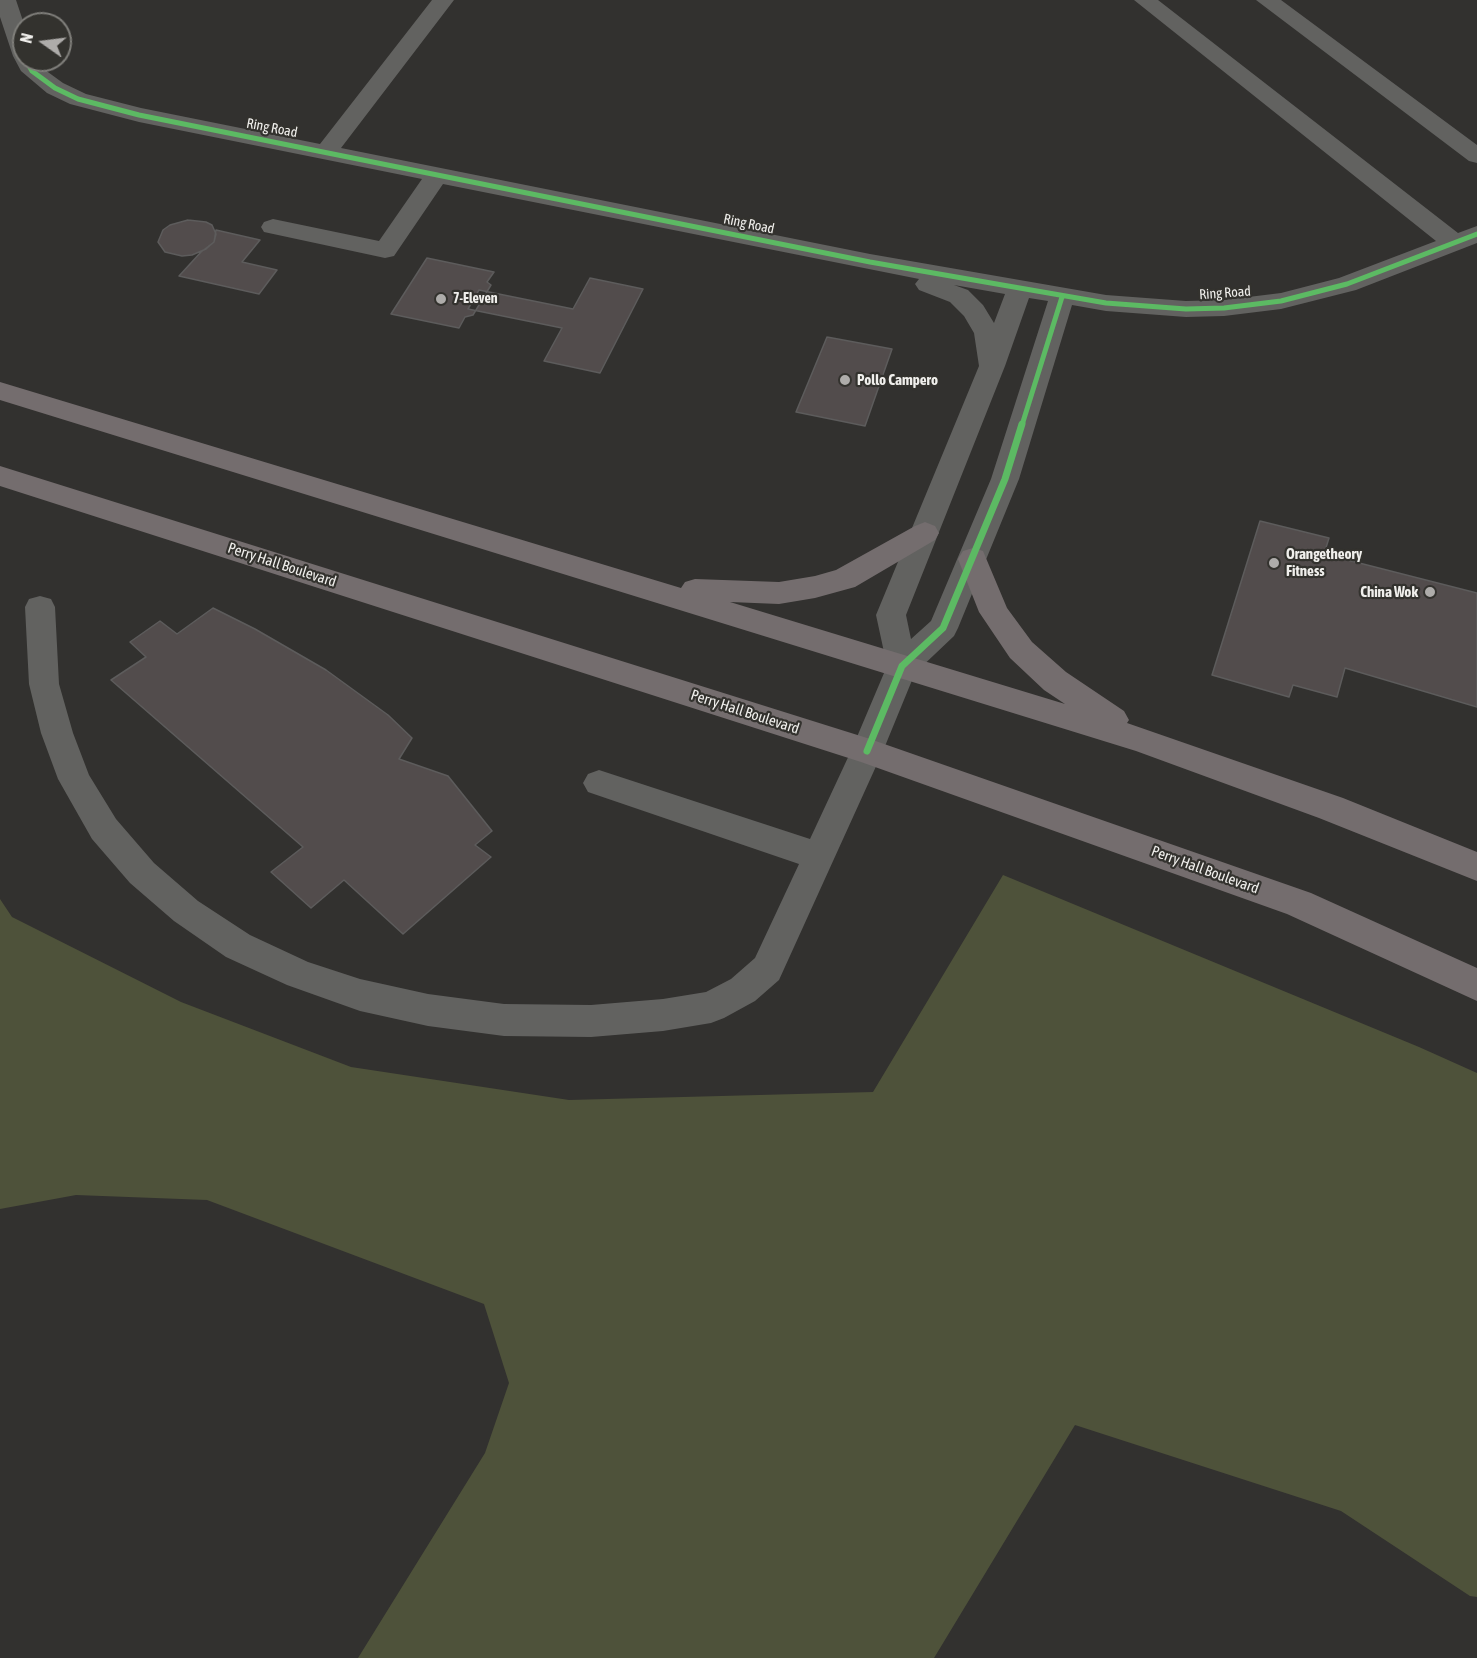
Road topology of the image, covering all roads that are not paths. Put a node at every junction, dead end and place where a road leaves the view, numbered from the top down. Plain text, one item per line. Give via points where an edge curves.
1 (5, 0) edge
2 (443, 0) edge
3 (1145, 0) edge
4 (1267, 0) edge
5 (12, 20) edge
6 (34, 72) edge
7 (326, 152) junction
8 (1477, 156) edge
9 (438, 174) junction
10 (273, 227) dead end
11 (1466, 239) edge
12 (870, 262) junction
13 (1018, 290) junction
14 (1062, 297) junction
15 (992, 366) junction
16 (0, 391) edge
17 (0, 476) edge
18 (925, 533) junction
19 (973, 559) junction
20 (652, 589) junction
21 (40, 607) dead end
22 (902, 666) junction
23 (1142, 740) junction
24 (867, 751) junction
25 (598, 783) dead end
26 (818, 856) junction
27 (1477, 867) edge
28 (1477, 985) edge

1 - 5 street, Ring Road
2 - 7 street
3 - 11 street
4 - 8 street
6 - 7 street, Ring Road via 78,99 98,105
7 - 9 street, Ring Road
9 - 10 street via 385,250
9 - 12 street, Ring Road
11 - 14 street, Ring Road via 1347,284 1254,305 1186,309
12 - 13 street, Ring Road
12 - 15 street via 959,296 987,333
13 - 14 street, Ring Road
13 - 15 street
14 - 19 street via 1005,479
15 - 18 street
16 - 20 main road
17 - 24 main road, Perry Hall Boulevard
18 - 20 main road via 845,579 815,587 779,593
18 - 22 street via 891,615
19 - 22 street via 943,628
19 - 23 main road via 994,612 1021,650 1055,681
20 - 22 main road
21 - 26 street via 44,684 57,733 74,779 104,829 142,873 186,911 238,946 299,974 360,995 428,1010 504,1020 591,1021 711,1007 743,990 767,969
22 - 23 main road
22 - 24 street
23 - 27 main road via 1331,808
24 - 26 street
24 - 28 main road, Perry Hall Boulevard via 1299,903
25 - 26 street

